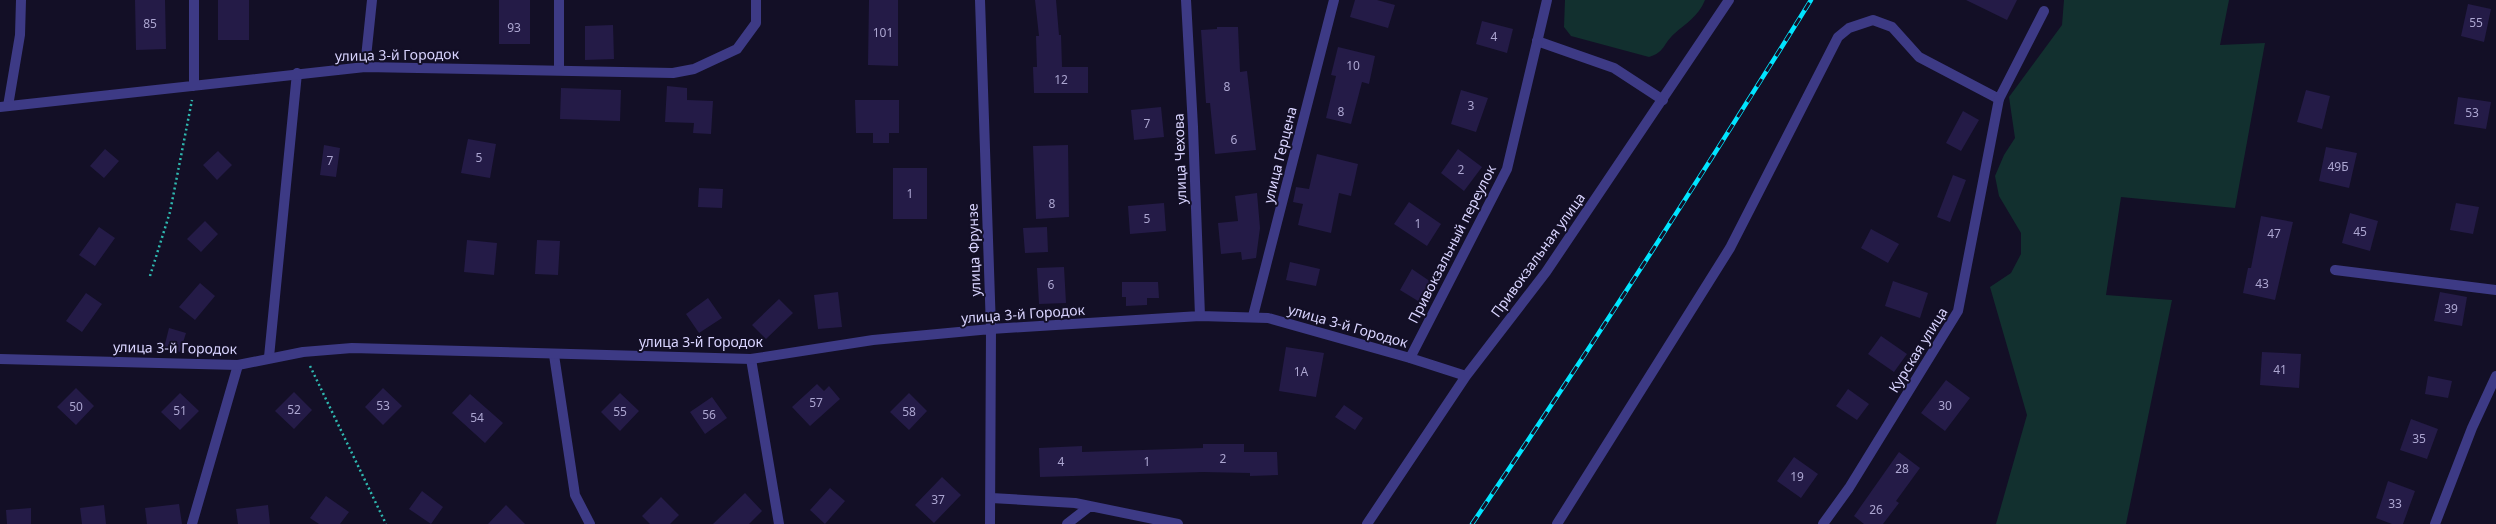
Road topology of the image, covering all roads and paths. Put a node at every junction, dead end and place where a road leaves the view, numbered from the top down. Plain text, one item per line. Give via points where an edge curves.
1 (21, 0) edge
2 (194, 0) edge
3 (372, 0) edge
4 (559, 0) edge
5 (756, 0) edge
6 (980, 0) edge
7 (1186, 0) edge
8 (1334, 0) edge
9 (1546, 0) edge
10 (1729, 0) edge
11 (2044, 12) dead end
12 (1537, 41) junction
13 (366, 67) junction
14 (559, 70) junction
15 (297, 73) junction
16 (194, 86) junction
17 (1663, 100) junction
18 (1999, 100) junction
19 (4, 106) edge
20 (2335, 270) dead end
21 (150, 276) dead end
22 (2496, 290) edge
23 (1200, 316) junction
24 (1253, 316) junction
25 (991, 329) junction
26 (303, 352) junction
27 (554, 355) junction
28 (269, 357) junction
29 (1410, 358) junction
30 (0, 359) edge
31 (751, 360) junction
32 (238, 365) junction
33 (1466, 376) junction
34 (2496, 376) edge
35 (991, 498) junction
36 (1090, 506) junction
37 (192, 524) edge
38 (386, 524) edge
39 (590, 524) edge
40 (779, 524) edge
41 (990, 524) edge
42 (1067, 524) edge
43 (1178, 524) edge
44 (1367, 524) edge
45 (1557, 524) edge
46 (1822, 524) edge
47 (2435, 524) edge

1 - 19 street via 20,35
2 - 16 street
3 - 13 street
4 - 14 street
5 - 14 street, улица 3-й Городок via 756,22 737,50 694,69 673,73
6 - 25 street, улица Фрунзе
7 - 23 street, улица Чехова via 1194,127
8 - 24 street, улица Герцена
9 - 12 street, Привокзальный переулок
10 - 17 street, Привокзальная улица
11 - 18 street, Курская улица
12 - 17 street via 1614,68
12 - 29 street, Привокзальный переулок via 1507,169
13 - 14 street, улица 3-й Городок
13 - 15 street, улица 3-й Городок
15 - 16 street, улица 3-й Городок
15 - 28 street
16 - 19 street, улица 3-й Городок
16 - 21 path via 170,212
17 - 33 street, Привокзальная улица via 1546,272
18 - 45 street via 1919,57 1892,27 1873,20 1849,28 1838,37 1730,248
18 - 46 street, Курская улица via 1958,311 1849,488
20 - 22 street
23 - 24 street, улица 3-й Городок
23 - 25 street, улица 3-й Городок
24 - 29 street, улица 3-й Городок
25 - 31 street, улица 3-й Городок via 873,340
25 - 35 street, улица Фрунзе
26 - 27 street, улица 3-й Городок via 352,348
26 - 28 street, улица 3-й Городок
26 - 38 path
27 - 31 street, улица 3-й Городок
27 - 39 street via 575,494
28 - 32 street, улица 3-й Городок
29 - 33 street, улица 3-й Городок
30 - 32 street, улица 3-й Городок
31 - 40 street
32 - 37 street
33 - 44 street, Привокзальная улица
34 - 47 street via 2472,428
35 - 36 street
35 - 41 street, улица Фрунзе
36 - 42 street
36 - 43 street

